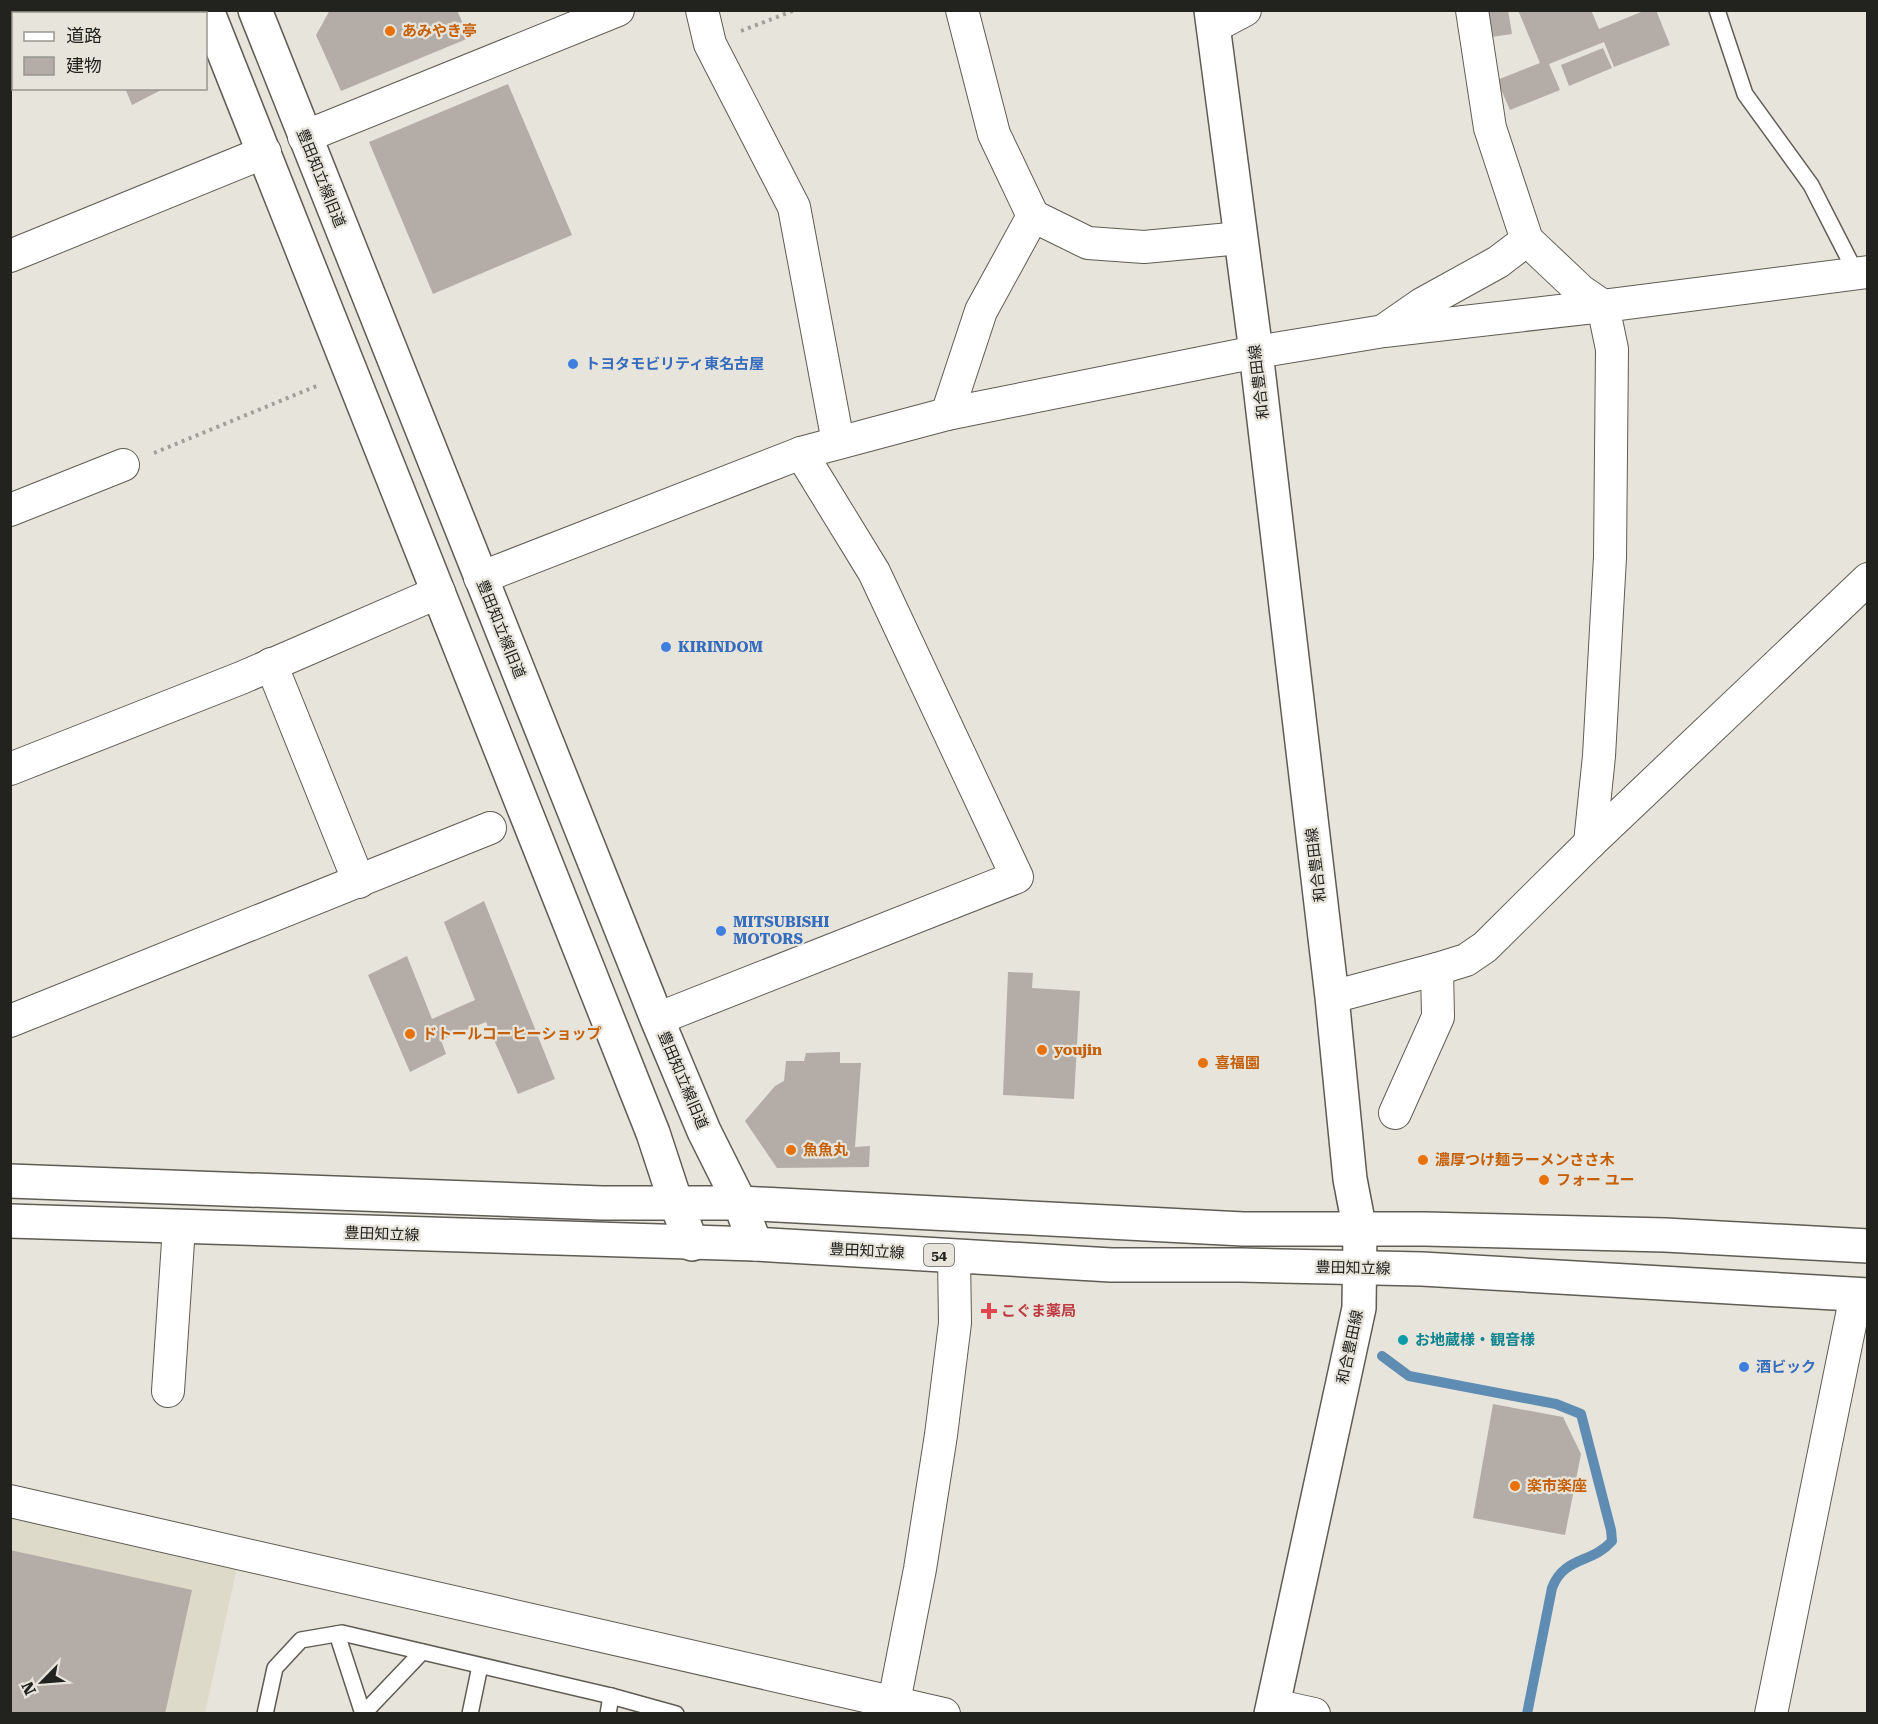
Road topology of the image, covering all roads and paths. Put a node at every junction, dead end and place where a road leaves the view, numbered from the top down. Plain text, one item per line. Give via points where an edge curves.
1 (207, 10) edge
2 (255, 10) edge
3 (618, 10) edge
4 (702, 10) edge
5 (795, 10) edge
6 (962, 10) edge
7 (1245, 10) edge
8 (1472, 10) edge
9 (1717, 10) edge
10 (1212, 19) edge
11 (710, 44) junction
12 (304, 137) junction
13 (265, 152) junction
14 (1033, 216) junction
15 (1241, 238) junction
16 (1527, 240) junction
17 (10, 256) edge
18 (1862, 272) edge
19 (1603, 306) junction
20 (1384, 331) junction
21 (1256, 352) junction
22 (330, 381) dead end
23 (947, 414) junction
24 (838, 442) junction
25 (801, 453) junction
26 (123, 465) joint
27 (10, 510) edge
28 (480, 578) junction
29 (1868, 579) edge
30 (439, 592) junction
31 (271, 664) junction
32 (10, 769) edge
33 (490, 828) dead end
34 (1590, 843) junction
35 (359, 882) junction
36 (1437, 969) junction
37 (1332, 997) junction
38 (657, 1019) junction
39 (10, 1021) edge
40 (1395, 1113) dead end
41 (11, 1180) edge
42 (676, 1203) junction
43 (740, 1203) junction
44 (10, 1221) edge
45 (180, 1227) junction
46 (1360, 1231) junction
47 (692, 1244) junction
48 (755, 1244) junction
49 (1868, 1246) edge
50 (954, 1256) junction
51 (1360, 1269) junction
52 (1862, 1295) edge
53 (168, 1391) dead end
54 (10, 1501) edge
55 (337, 1634) junction
56 (422, 1652) junction
57 (480, 1666) junction
58 (611, 1696) junction
59 (894, 1702) junction
60 (1272, 1709) edge
61 (265, 1713) edge
62 (363, 1713) edge
63 (470, 1713) edge
64 (608, 1713) edge
65 (676, 1713) edge
66 (944, 1713) edge
67 (1314, 1713) edge
68 (1771, 1713) edge

1 - 13 main road
2 - 12 main road, 豊田知立線旧道
3 - 12 street
4 - 11 street
5 - 11 path
6 - 14 street via 994,134
7 - 10 street
8 - 16 street via 1490,128
9 - 18 lane via 1745,94 1811,185
10 - 15 main road, 和合豊田線
11 - 24 street via 794,207
12 - 28 main road, 豊田知立線旧道
13 - 17 street
13 - 30 main road
14 - 15 street via 1088,243 1144,247
14 - 23 street via 981,312
15 - 21 main road, 和合豊田線
16 - 19 street via 1581,291
16 - 20 street
18 - 19 street
19 - 20 street
19 - 34 street via 1612,349 1610,557
20 - 21 street
21 - 23 street
21 - 37 main road, 和合豊田線
22 - 26 path
23 - 24 street
24 - 25 street
25 - 28 street
25 - 38 street via 874,572 1017,877
26 - 27 street
28 - 38 main road, 豊田知立線旧道
29 - 34 street
30 - 31 street
30 - 42 main road via 653,1133
31 - 32 street
31 - 35 street
33 - 35 street
34 - 36 street via 1485,947 1466,960
35 - 39 street
36 - 37 street
36 - 40 street via 1438,1017
37 - 46 main road, 和合豊田線 via 1350,1179
38 - 43 main road, 豊田知立線旧道 via 704,1131
41 - 42 main road
42 - 43 main road
42 - 47 main road
43 - 46 main road via 1242,1229
43 - 48 main road, 豊田知立線旧道
44 - 45 main road, 豊田知立線 / 54
45 - 47 main road, 豊田知立線 / 54
45 - 53 street
46 - 49 main road via 1665,1235
46 - 51 main road, 和合豊田線
47 - 48 main road, 豊田知立線 / 54
48 - 50 main road, 豊田知立線 / 54
50 - 51 main road, 豊田知立線 / 54
50 - 59 street via 955,1323 941,1435
51 - 52 main road, 豊田知立線 / 54 via 1422,1269
51 - 60 main road, 和合豊田線 via 1359,1308
52 - 68 street
54 - 59 street
55 - 56 lane
55 - 61 lane via 301,1640 275,1668
55 - 62 lane
56 - 57 lane
56 - 62 lane
57 - 58 lane
57 - 63 lane
58 - 64 lane
58 - 65 lane
59 - 66 street
60 - 67 street

